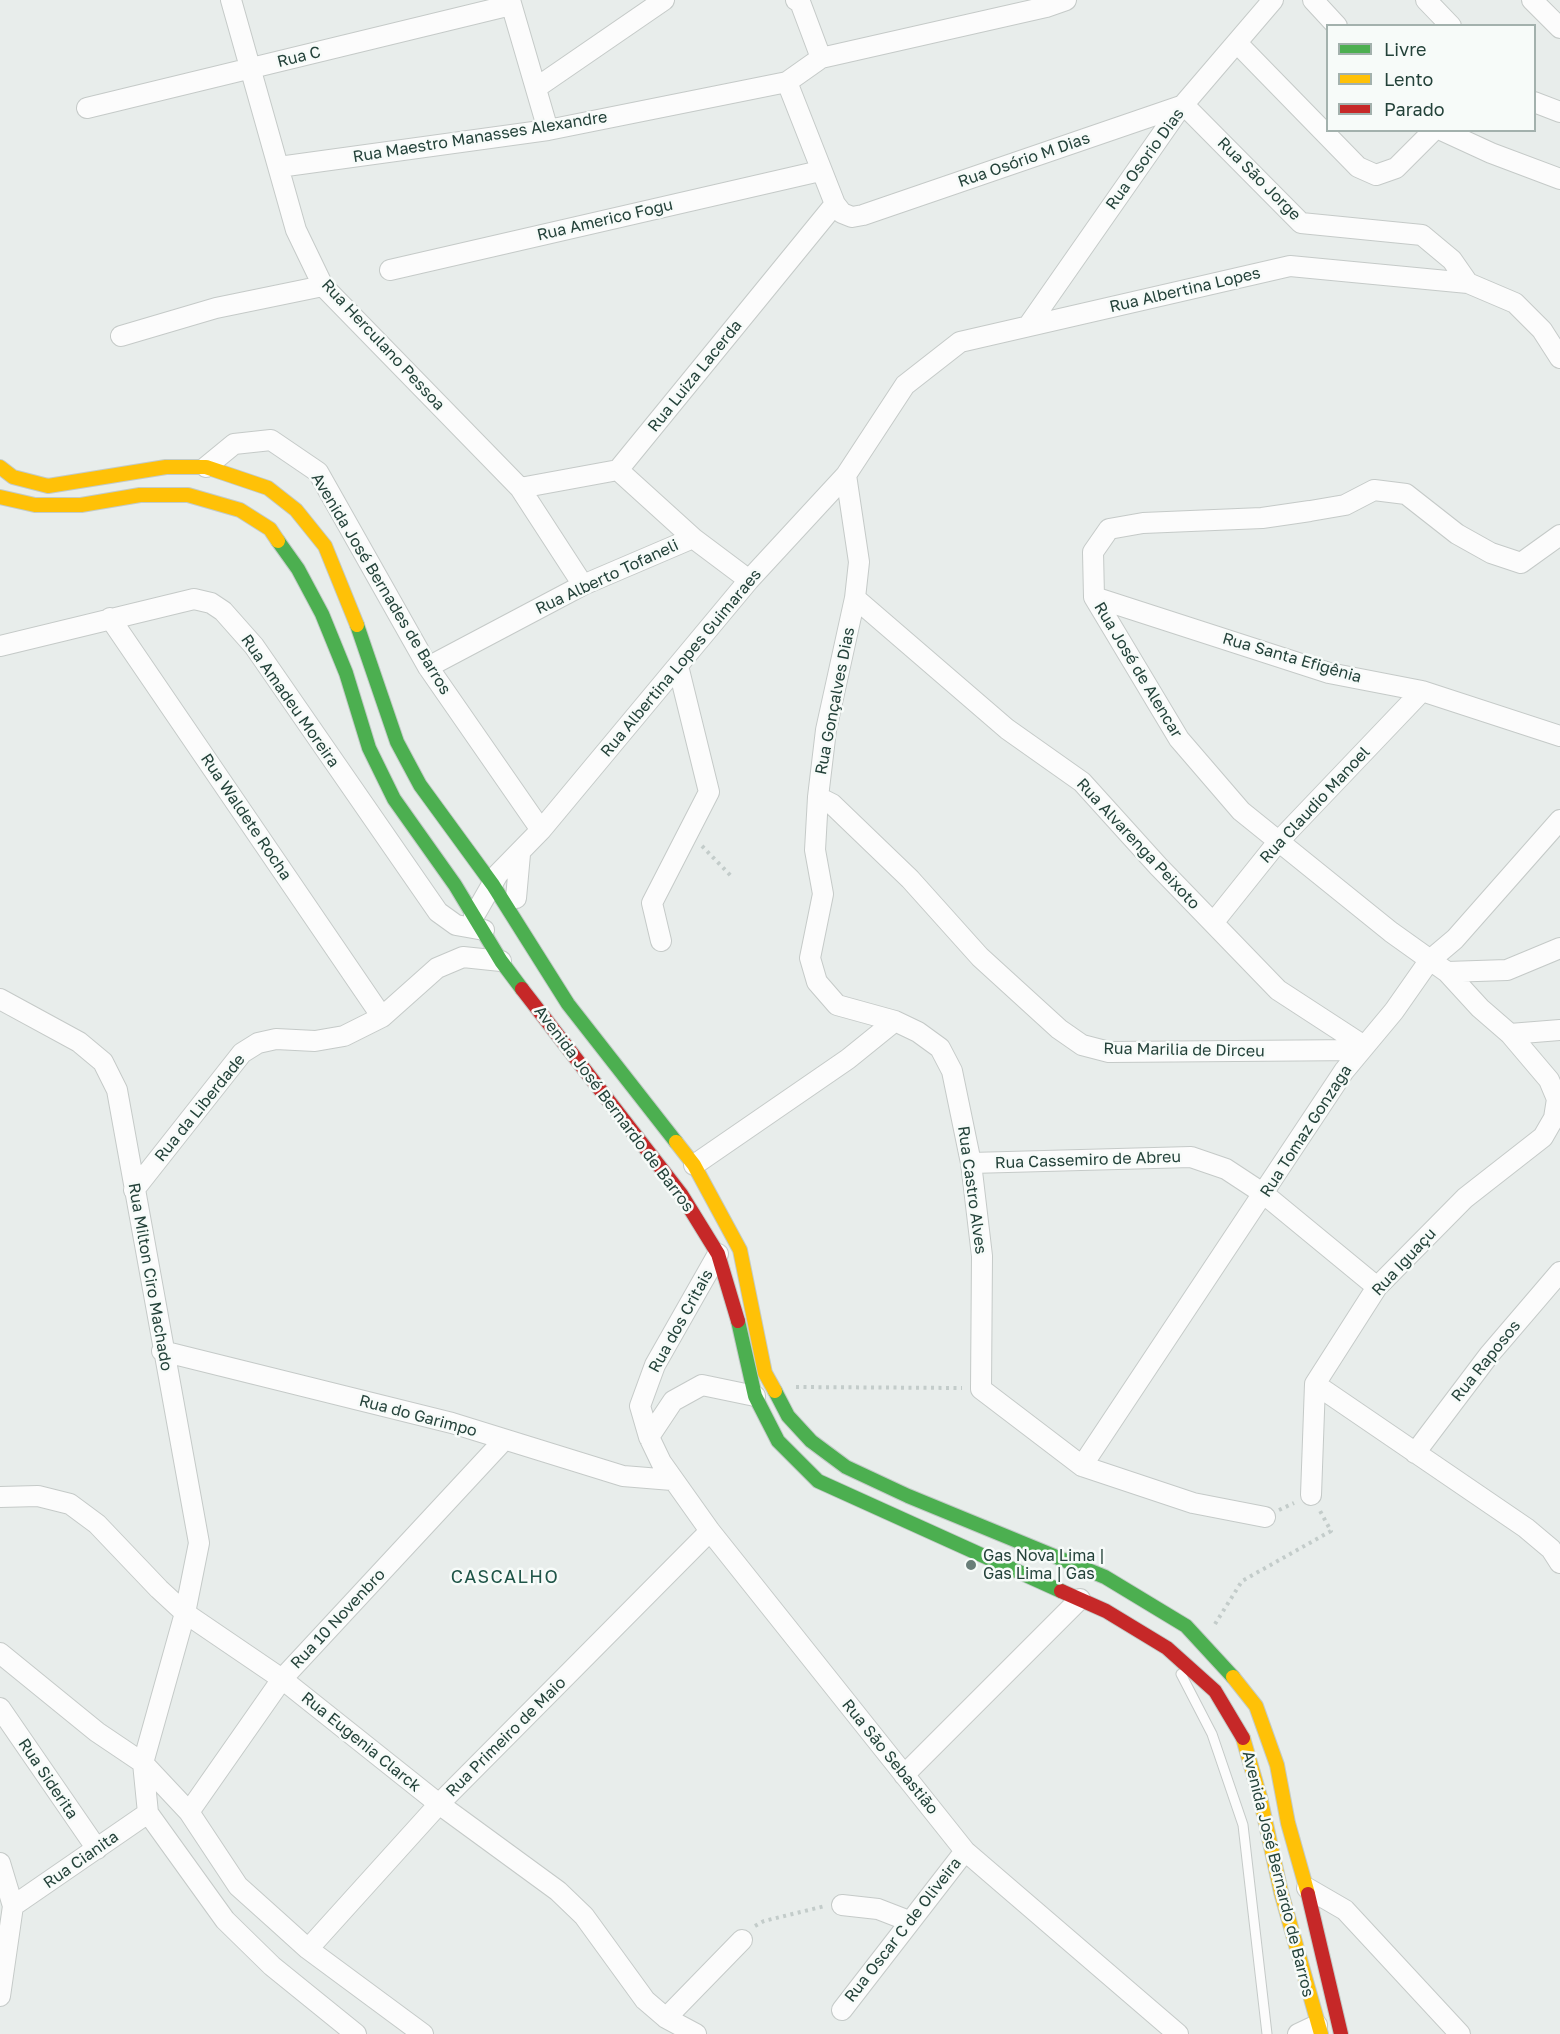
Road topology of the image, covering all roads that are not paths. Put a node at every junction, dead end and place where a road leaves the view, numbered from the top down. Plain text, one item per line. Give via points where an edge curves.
1 (231, 0) edge
2 (664, 0) edge
3 (1066, 0) edge
4 (1273, 0) edge
5 (1313, 0) edge
6 (1426, 0) edge
7 (1532, 0) edge
8 (800, 1) edge
9 (510, 2) edge
10 (1335, 24) edge
11 (1449, 24) edge
12 (1560, 28) edge
13 (1238, 44) junction
14 (821, 58) junction
15 (249, 70) junction
16 (787, 82) junction
17 (536, 88) junction
18 (1536, 103) edge
19 (1184, 105) junction
20 (87, 108) dead end
21 (1560, 112) edge
22 (548, 130) junction
23 (1432, 132) edge
24 (1445, 132) edge
25 (279, 167) junction
26 (820, 171) junction
27 (1560, 178) edge
28 (835, 204) junction
29 (390, 270) dead end
30 (1468, 284) junction
31 (323, 286) junction
32 (1028, 326) junction
33 (121, 336) dead end
34 (1560, 358) edge
35 (0, 467) edge
36 (206, 467) junction
37 (618, 470) junction
38 (846, 475) junction
39 (520, 488) junction
40 (0, 496) edge
41 (1560, 535) edge
42 (693, 538) junction
43 (749, 580) junction
44 (583, 585) junction
45 (1094, 597) junction
46 (855, 598) junction
47 (110, 618) junction
48 (0, 646) edge
49 (428, 666) junction
50 (678, 666) junction
51 (1422, 691) junction
52 (1560, 736) edge
53 (818, 797) junction
54 (1560, 820) edge
55 (541, 830) junction
56 (1277, 843) junction
57 (520, 854) junction
58 (493, 885) junction
59 (516, 898) junction
60 (479, 923) junction
61 (1213, 923) junction
62 (662, 940) dead end
63 (1560, 948) edge
64 (501, 961) junction
65 (1429, 961) junction
66 (546, 965) junction
67 (1447, 972) junction
68 (0, 999) edge
69 (531, 1000) junction
70 (382, 1017) junction
71 (895, 1021) junction
72 (1560, 1030) edge
73 (1510, 1034) junction
74 (1363, 1048) junction
75 (971, 1163) junction
76 (694, 1166) junction
77 (134, 1190) junction
78 (1264, 1194) junction
79 (718, 1254) junction
80 (1560, 1272) edge
81 (1377, 1287) junction
82 (162, 1351) junction
83 (1315, 1384) junction
84 (755, 1396) junction
85 (649, 1437) junction
86 (504, 1440) junction
87 (1415, 1453) junction
88 (1082, 1466) junction
89 (672, 1480) junction
90 (1311, 1495) road end
91 (0, 1497) edge
92 (1265, 1517) road end
93 (710, 1531) junction
94 (1557, 1550) edge
95 (1080, 1599) junction
96 (185, 1612) junction
97 (1167, 1648) junction
98 (0, 1653) edge
99 (282, 1679) junction
100 (0, 1708) edge
101 (143, 1763) junction
102 (904, 1775) junction
103 (439, 1804) junction
104 (189, 1812) junction
105 (148, 1813) junction
106 (96, 1849) junction
107 (965, 1851) junction
108 (0, 1863) edge
109 (1307, 1888) junction
110 (842, 1905) road end
111 (13, 1906) junction
112 (909, 1921) junction
113 (742, 1940) road end
114 (308, 1949) junction
115 (0, 1996) edge
116 (842, 2010) dead end
117 (666, 2018) junction
118 (1319, 2029) edge
119 (356, 2034) edge
120 (423, 2034) edge
121 (696, 2034) edge
122 (1178, 2034) edge
123 (1267, 2034) edge
124 (1298, 2034) edge
125 (1341, 2034) edge
126 (1460, 2034) edge

1 - 15 street, Rua Herculano Pessoa
2 - 17 street
3 - 14 street via 1046,8
4 - 13 street, Rua Osorio Dias
5 - 10 street
6 - 11 street
7 - 12 street
8 - 14 street
9 - 15 street, Rua C
9 - 17 street
13 - 19 street, Rua Osorio Dias
13 - 23 street via 1358,167 1376,175 1395,168
14 - 16 street
15 - 20 street, Rua C
15 - 25 street, Rua Herculano Pessoa
16 - 22 street, Rua Maestro Manasses Alexandre
16 - 26 street
17 - 22 street
18 - 21 street
19 - 28 street, Rua Osório M Dias via 863,215 852,217
19 - 30 street, Rua São Jorge via 1301,223 1422,235 1452,260
19 - 32 street, Rua Osorio Dias
22 - 25 street, Rua Maestro Manasses Alexandre
24 - 27 street
25 - 31 street, Rua Herculano Pessoa via 296,230
26 - 28 street
26 - 29 street, Rua Americo Fogu
28 - 37 street, Rua Luiza Lacerda
30 - 32 street, Rua Albertina Lopes via 1290,266
30 - 34 street, Rua Albertina Lopes via 1515,303 1542,330
31 - 33 street via 216,308
31 - 39 street, Rua Herculano Pessoa
32 - 38 street, Rua Albertina Lopes via 960,342 905,384
35 - 36 main road, Avenida José Bernardo de Barros via 21,480 48,486 166,466
36 - 49 street, Avenida José Bernades de Barros via 234,444 271,440 318,472
36 - 58 main road, Avenida José Bernardo de Barros via 268,488 296,510 325,546 346,593 397,742 440,814
37 - 39 street
37 - 42 street
38 - 43 street, Rua Albertina Lopes Guimaraes
38 - 46 street, Rua Gonçalves Dias via 859,562
39 - 44 street, Rua Herculano Pessoa
40 - 60 main road, Avenida José Bernardo de Barros via 35,505 81,505 140,495 188,495 240,510 270,529 298,569 322,614 346,673 369,748 394,799
41 - 45 street, Rua José de Alencar via 1521,563 1491,553 1457,534 1406,494 1374,490 1345,505 1263,518 1143,523 1109,529 1093,552
42 - 43 street, Rua Alberto Tofaneli
42 - 44 street, Rua Alberto Tofaneli
43 - 50 street, Rua Albertina Lopes Guimaraes
44 - 49 street, Rua Alberto Tofaneli
45 - 51 street, Rua Santa Efigênia via 1329,672
45 - 56 street, Rua José de Alencar via 1179,739 1241,811
46 - 53 street, Rua Gonçalves Dias via 826,730
46 - 61 street, Rua Alvarenga Peixoto via 1007,729 1082,782
47 - 48 street, Rua Amadeu Moreira
47 - 60 street, Rua Amadeu Moreira via 194,599 223,611 254,646 438,912 456,925
47 - 70 street, Rua Waldete Rocha
49 - 55 street, Avenida José Bernades de Barros
50 - 55 street, Rua Albertina Lopes Guimaraes
50 - 62 street via 709,792 652,903
51 - 52 street, Rua Santa Efigênia
51 - 56 street, Rua Claudio Manoel
53 - 71 street, Rua Gonçalves Dias via 815,850 823,894 810,958 817,982 837,1005
53 - 74 street, Rua Marilia de Dirceu via 832,804 910,879 980,957 1082,1045 1108,1052
54 - 65 street, Rua Tomaz Gonzaga via 1455,939
55 - 57 street, Rua Albertina Lopes Guimaraes
56 - 61 street, Rua Claudio Manoel
56 - 65 street, Rua José de Alencar
57 - 58 street, Rua Albertina Lopes Guimaraes via 498,874
57 - 59 street
58 - 59 street, Avenida José Bernardo de Barros
58 - 60 street, Rua Albertina Lopes Guimaraes
58 - 66 main road, Avenida José Bernardo de Barros
59 - 66 street, Avenida José Bernardo de Barros
60 - 64 main road, Avenida José Bernardo de Barros
61 - 74 street, Rua Alvarenga Peixoto via 1278,990
63 - 67 street via 1507,970
64 - 69 main road, Avenida José Bernardo de Barros
64 - 70 street, Rua da Liberdade via 463,957 437,968
65 - 67 street, Rua Iguaçu
65 - 74 street, Rua Tomaz Gonzaga
66 - 69 street via 538,993
66 - 76 main road, Avenida José Bernardo de Barros via 568,1004
67 - 73 street, Rua Iguaçu
68 - 77 street, Rua Milton Ciro Machado via 71,1037 103,1062 117,1090
69 - 79 main road, Avenida José Bernardo de Barros via 681,1194
70 - 77 street, Rua da Liberdade via 344,1036 315,1041 276,1038 242,1053
71 - 75 street, Rua Castro Alves via 940,1048 952,1071
71 - 76 street via 848,1059
72 - 73 street
73 - 81 street, Rua Iguaçu via 1549,1080 1557,1099 1554,1118 1543,1137 1465,1198
74 - 78 street, Rua Tomaz Gonzaga
75 - 78 street, Rua Cassemiro de Abreu via 1191,1157 1226,1169
75 - 88 street, Rua Castro Alves via 982,1256 981,1389
76 - 109 main road, Avenida José Bernardo de Barros via 740,1250 765,1373 788,1416 811,1441 846,1467 1105,1577 1186,1626 1256,1706 1277,1765 1288,1823
77 - 82 street, Rua Milton Ciro Machado
78 - 81 street, Rua Cassemiro de Abreu
78 - 88 street, Rua Tomaz Gonzaga
79 - 84 main road, Avenida José Bernardo de Barros
79 - 85 street, Rua dos Critais via 651,1375 639,1406
80 - 87 street, Rua Raposos via 1489,1355
81 - 83 street, Rua Iguaçu
82 - 86 street, Rua do Garimpo via 452,1423
82 - 96 street, Rua Milton Ciro Machado via 199,1543
83 - 87 street
83 - 90 street
84 - 85 street via 702,1385 673,1401
84 - 95 main road, Avenida José Bernardo de Barros via 778,1441 818,1481
85 - 89 street, Rua São Sebastião
86 - 89 street, Rua do Garimpo via 623,1476
86 - 99 street, Rua 10 Novenbro
87 - 94 street
88 - 92 street via 1192,1503
89 - 93 street, Rua São Sebastião
91 - 96 street, Rua Eugenia Clarck via 38,1496 70,1504 97,1524
93 - 102 street, Rua São Sebastião
93 - 103 street, Rua Primeiro de Maio
95 - 97 main road, Avenida José Bernardo de Barros
95 - 102 street
96 - 99 street, Rua Eugenia Clarck
96 - 101 street, Rua Milton Ciro Machado
97 - 118 main road, Avenida José Bernardo de Barros via 1215,1691 1242,1735
97 - 123 lane via 1212,1734 1242,1825
98 - 101 street via 97,1732
99 - 103 street, Rua Eugenia Clarck
99 - 104 street, Rua 10 Novenbro
100 - 106 street, Rua Siderita
101 - 104 street
101 - 105 street
102 - 107 street, Rua São Sebastião
103 - 114 street, Rua Primeiro de Maio
103 - 117 street, Rua Eugenia Clarck via 575,1907 645,2000
104 - 114 street via 238,1886
105 - 106 street, Rua Cianita
105 - 119 street via 225,1920 272,1966
106 - 111 street, Rua Cianita
107 - 112 street, Rua Oscar C de Oliveira
107 - 122 street, Rua São Sebastião
108 - 111 street
109 - 125 main road, Avenida José Bernardo de Barros
109 - 126 street via 1346,1910
110 - 112 street via 878,1910
111 - 115 street
112 - 116 street, Rua Oscar C de Oliveira
113 - 117 street
114 - 120 street
117 - 121 street, Rua Eugenia Clarck
118 - 124 street

